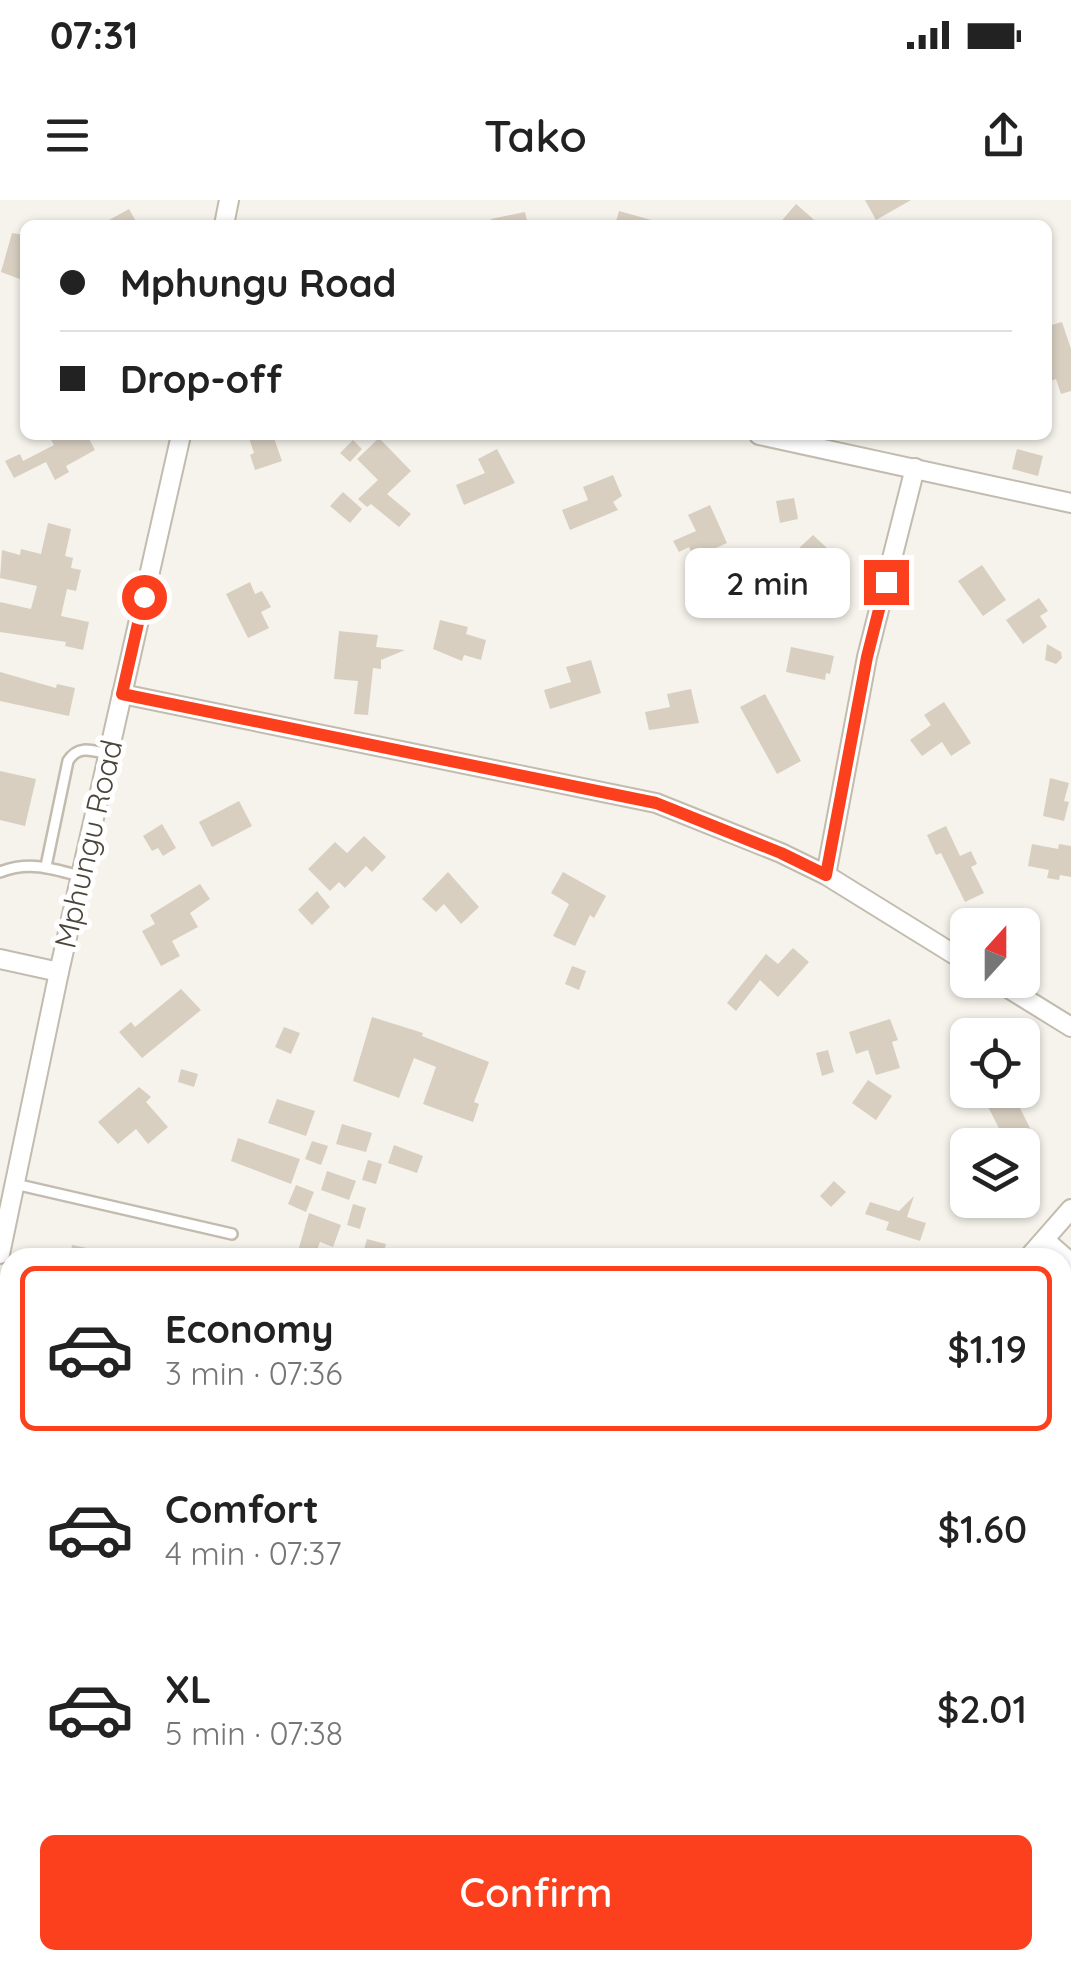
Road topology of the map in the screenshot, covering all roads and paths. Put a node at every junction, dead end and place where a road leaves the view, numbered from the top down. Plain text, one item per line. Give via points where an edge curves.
1 (180, 440) edge
2 (782, 440) edge
3 (914, 468) junction
4 (1071, 503) edge
5 (122, 694) junction
6 (108, 754) junction
7 (46, 866) junction
8 (0, 872) edge
9 (826, 875) junction
10 (82, 876) junction
11 (950, 952) edge
12 (0, 959) edge
13 (59, 972) junction
14 (1025, 998) edge
15 (1071, 1027) edge
16 (15, 1184) junction
17 (1071, 1209) edge
18 (232, 1234) dead end
19 (1045, 1240) junction
20 (1, 1248) edge
21 (1037, 1248) edge
22 (1054, 1248) edge

1 - 5 street, Mphungu Road
2 - 3 street
3 - 4 street
3 - 9 street via 867,657
5 - 6 street, Mphungu Road
5 - 9 street via 656,803
6 - 7 lane via 83,749 68,761
6 - 10 street, Mphungu Road
7 - 8 lane
7 - 10 lane
9 - 11 street
10 - 13 street, Mphungu Road
12 - 13 street
13 - 16 street, Mphungu Road
14 - 15 street
16 - 18 lane
16 - 20 street, Mphungu Road
17 - 19 street
19 - 21 street
19 - 22 street

